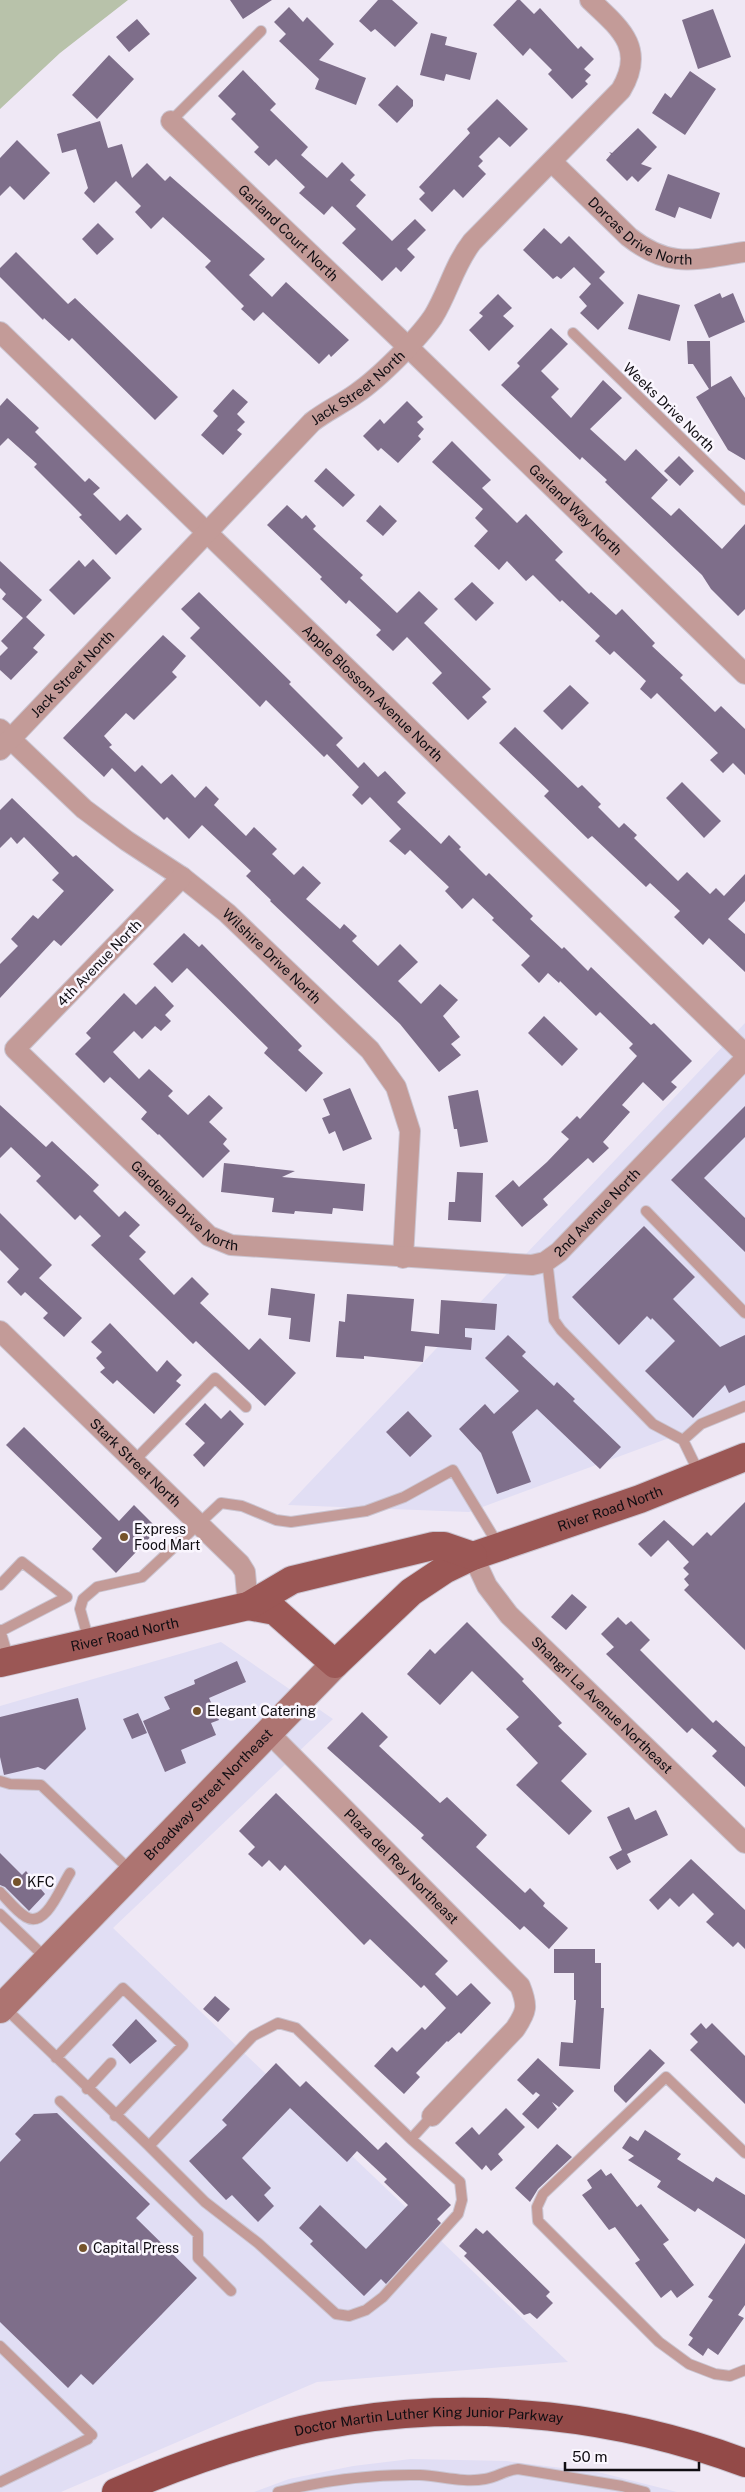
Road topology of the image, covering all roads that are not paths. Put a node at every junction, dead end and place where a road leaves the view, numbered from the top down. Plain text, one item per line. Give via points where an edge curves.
1 (590, 0) edge
2 (261, 31) dead end
3 (172, 120) joint
4 (552, 162) junction
5 (745, 252) edge
6 (0, 332) edge
7 (573, 333) dead end
8 (407, 346) junction
9 (745, 500) edge
10 (207, 532) junction
11 (745, 674) edge
12 (4, 739) edge
13 (182, 878) junction
14 (15, 1049) joint
15 (745, 1054) edge
16 (745, 1059) edge
17 (646, 1211) dead end
18 (403, 1258) junction
19 (547, 1260) junction
20 (745, 1313) edge
21 (0, 1331) edge
22 (745, 1406) edge
23 (246, 1407) dead end
24 (683, 1440) junction
25 (745, 1457) edge
26 (134, 1461) junction
27 (700, 1476) junction
28 (200, 1525) junction
29 (499, 1547) junction
30 (474, 1556) junction
31 (0, 1584) edge
32 (67, 1597) junction
33 (84, 1599) junction
34 (248, 1606) junction
35 (1, 1631) edge
36 (90, 1642) junction
37 (5, 1662) edge
38 (335, 1664) junction
39 (269, 1733) junction
40 (0, 1781) edge
41 (745, 1843) edge
42 (70, 1873) dead end
43 (133, 1873) junction
44 (0, 1892) edge
45 (1, 1915) edge
46 (48, 1960) junction
47 (1, 2007) edge
48 (56, 2058) junction
49 (111, 2063) dead end
50 (87, 2089) junction
51 (60, 2101) dead end
52 (115, 2116) junction
53 (432, 2116) joint
54 (411, 2139) junction
55 (149, 2146) junction
56 (745, 2153) edge
57 (231, 2291) dead end
58 (0, 2346) edge
59 (745, 2370) edge
60 (745, 2463) edge
61 (0, 2482) edge
62 (116, 2492) edge
63 (278, 2492) edge
64 (645, 2492) edge

1 - 4 street, Jack Street North via 628,40 631,74 621,90
2 - 3 lane
3 - 8 street, Garland Court North
4 - 5 street, Dorcas Drive North via 643,248 680,261
4 - 8 street, Jack Street North via 461,256 433,316
6 - 10 street, Apple Blossom Avenue North
7 - 9 lane, Weeks Drive North
8 - 10 street, Jack Street North via 357,393 312,422
8 - 11 street, Garland Way North
10 - 12 street, Jack Street North
10 - 15 street, Apple Blossom Avenue North
12 - 13 street, Wilshire Drive North via 84,809
13 - 14 street, 4th Avenue North
13 - 18 street, Wilshire Drive North via 227,913 370,1050 396,1087 410,1131
14 - 18 street, Gardenia Drive North via 209,1236 231,1245
16 - 19 street, 2nd Avenue North via 559,1252
17 - 20 lane
18 - 19 street, 2nd Avenue North via 532,1265
19 - 24 lane via 554,1320 561,1330 653,1424
21 - 26 street, Stark Street North
22 - 24 lane via 701,1424
23 - 26 lane via 215,1378
24 - 27 lane
25 - 27 main road, River Road North
26 - 28 street, Stark Street North
27 - 29 main road, River Road North
28 - 29 lane via 221,1503 242,1506 276,1520 291,1522 366,1511 404,1497 453,1470
28 - 33 lane via 142,1577 97,1587
28 - 34 street, Stark Street North via 245,1572
29 - 30 main road, River Road North
30 - 34 main road via 444,1546 433,1546 292,1580
30 - 38 main road, Broadway Street Northeast via 444,1570 411,1592
30 - 41 street, Shangri La Avenue Northeast via 487,1586 509,1615
31 - 32 lane via 22,1562
32 - 33 lane
32 - 35 lane
33 - 36 lane via 80,1609
34 - 36 main road, River Road North
34 - 38 main road via 275,1610
35 - 37 lane
36 - 37 main road, River Road North
38 - 39 main road, Broadway Street Northeast
39 - 43 main road, Broadway Street Northeast
39 - 53 street, Plaza del Rey Northeast via 520,1986 526,2002 523,2016 515,2029
40 - 43 lane via 41,1785
42 - 44 lane via 51,1907 35,1919 25,1916
43 - 46 main road, Broadway Street Northeast
45 - 46 lane
46 - 47 main road, Broadway Street Northeast
47 - 48 lane
48 - 50 lane
48 - 52 lane via 123,1988 183,2045
49 - 50 lane
50 - 52 lane
51 - 57 lane via 198,2234 198,2258
52 - 55 lane
53 - 54 lane
54 - 55 lane via 296,2028 278,2023 253,2036
54 - 55 lane via 460,2182 462,2200 458,2214 383,2297 366,2310 349,2316 336,2314 258,2243 205,2202
56 - 59 lane via 666,2077 543,2194 537,2207 538,2222 659,2342 689,2364 715,2374 730,2376
58 - 61 lane via 90,2437
60 - 62 highway, Doctor Martin Luther King Junior Parkway via 639,2432 564,2418 488,2412 406,2415 348,2421 282,2434 166,2470
63 - 64 lane via 354,2477 486,2479 518,2469

